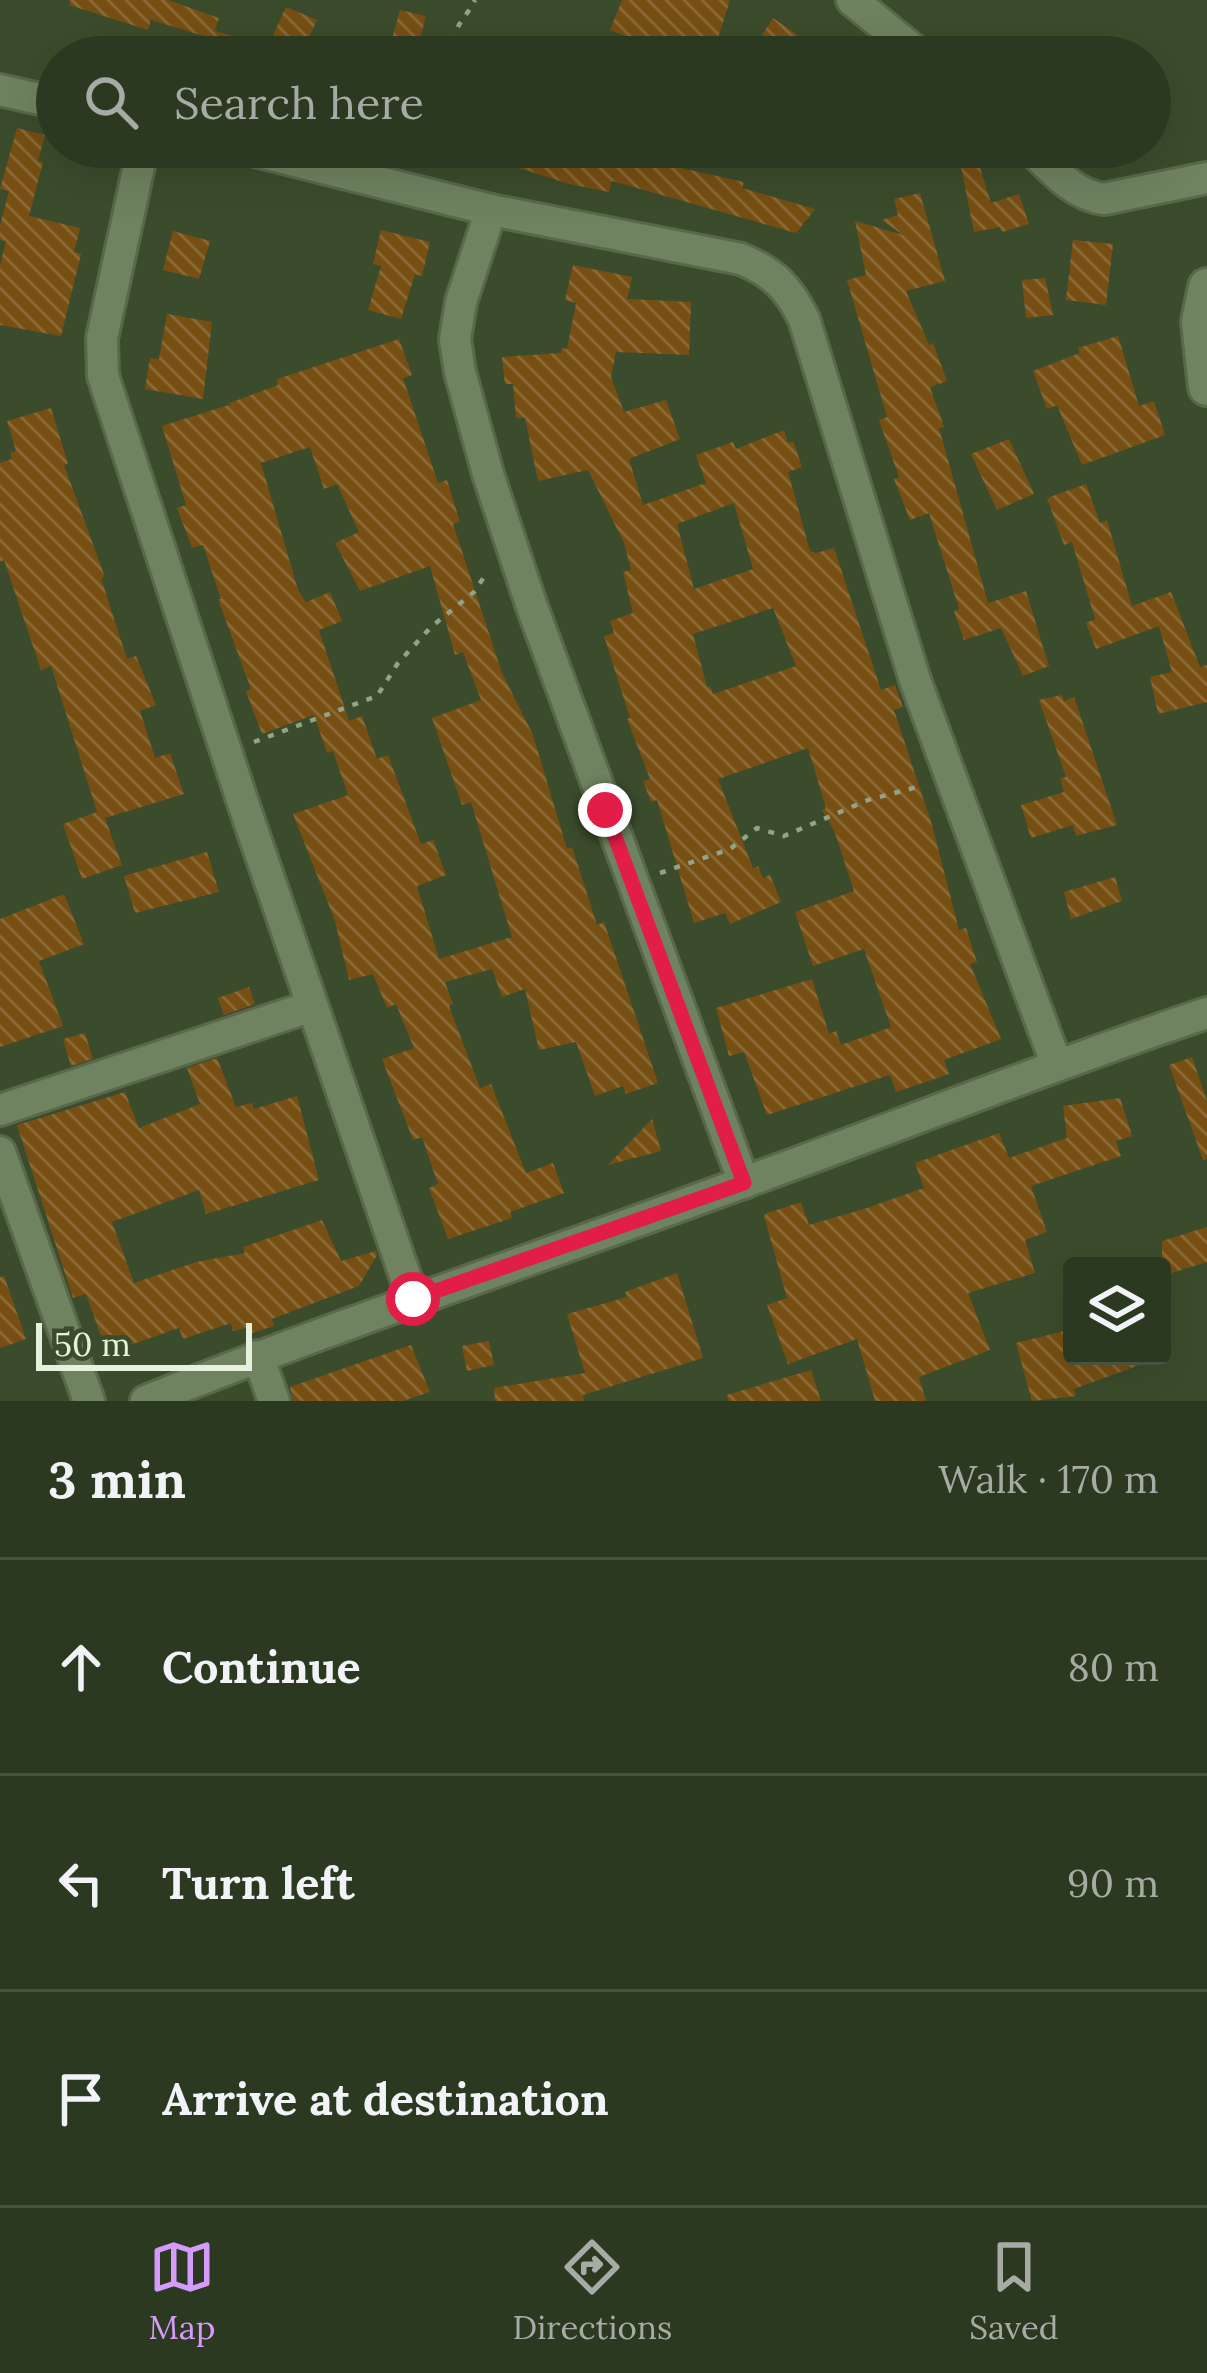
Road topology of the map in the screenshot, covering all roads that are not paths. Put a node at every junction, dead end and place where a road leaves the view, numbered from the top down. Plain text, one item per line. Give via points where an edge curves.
1 (852, 0) edge
2 (896, 36) edge
3 (0, 90) edge
4 (36, 98) edge
5 (138, 168) edge
6 (323, 168) edge
7 (1052, 168) edge
8 (1207, 178) edge
9 (491, 210) junction
10 (1207, 287) edge
11 (1207, 386) edge
12 (312, 1006) junction
13 (1207, 1012) edge
14 (1056, 1064) junction
15 (0, 1110) edge
16 (0, 1152) edge
17 (744, 1183) junction
18 (413, 1299) junction
19 (258, 1356) junction
20 (89, 1401) edge
21 (146, 1401) edge
22 (274, 1401) edge

1 - 2 street
3 - 4 street
5 - 12 street via 102,338 103,376
6 - 9 street
7 - 8 street via 1104,199
9 - 14 street via 741,259 773,272 791,293 916,680
9 - 17 street via 455,339 466,392 508,534
10 - 11 street via 1200,322
12 - 15 street
12 - 18 street
13 - 14 street
14 - 17 street
16 - 20 street
17 - 18 street
18 - 19 street
19 - 21 street
19 - 22 street

